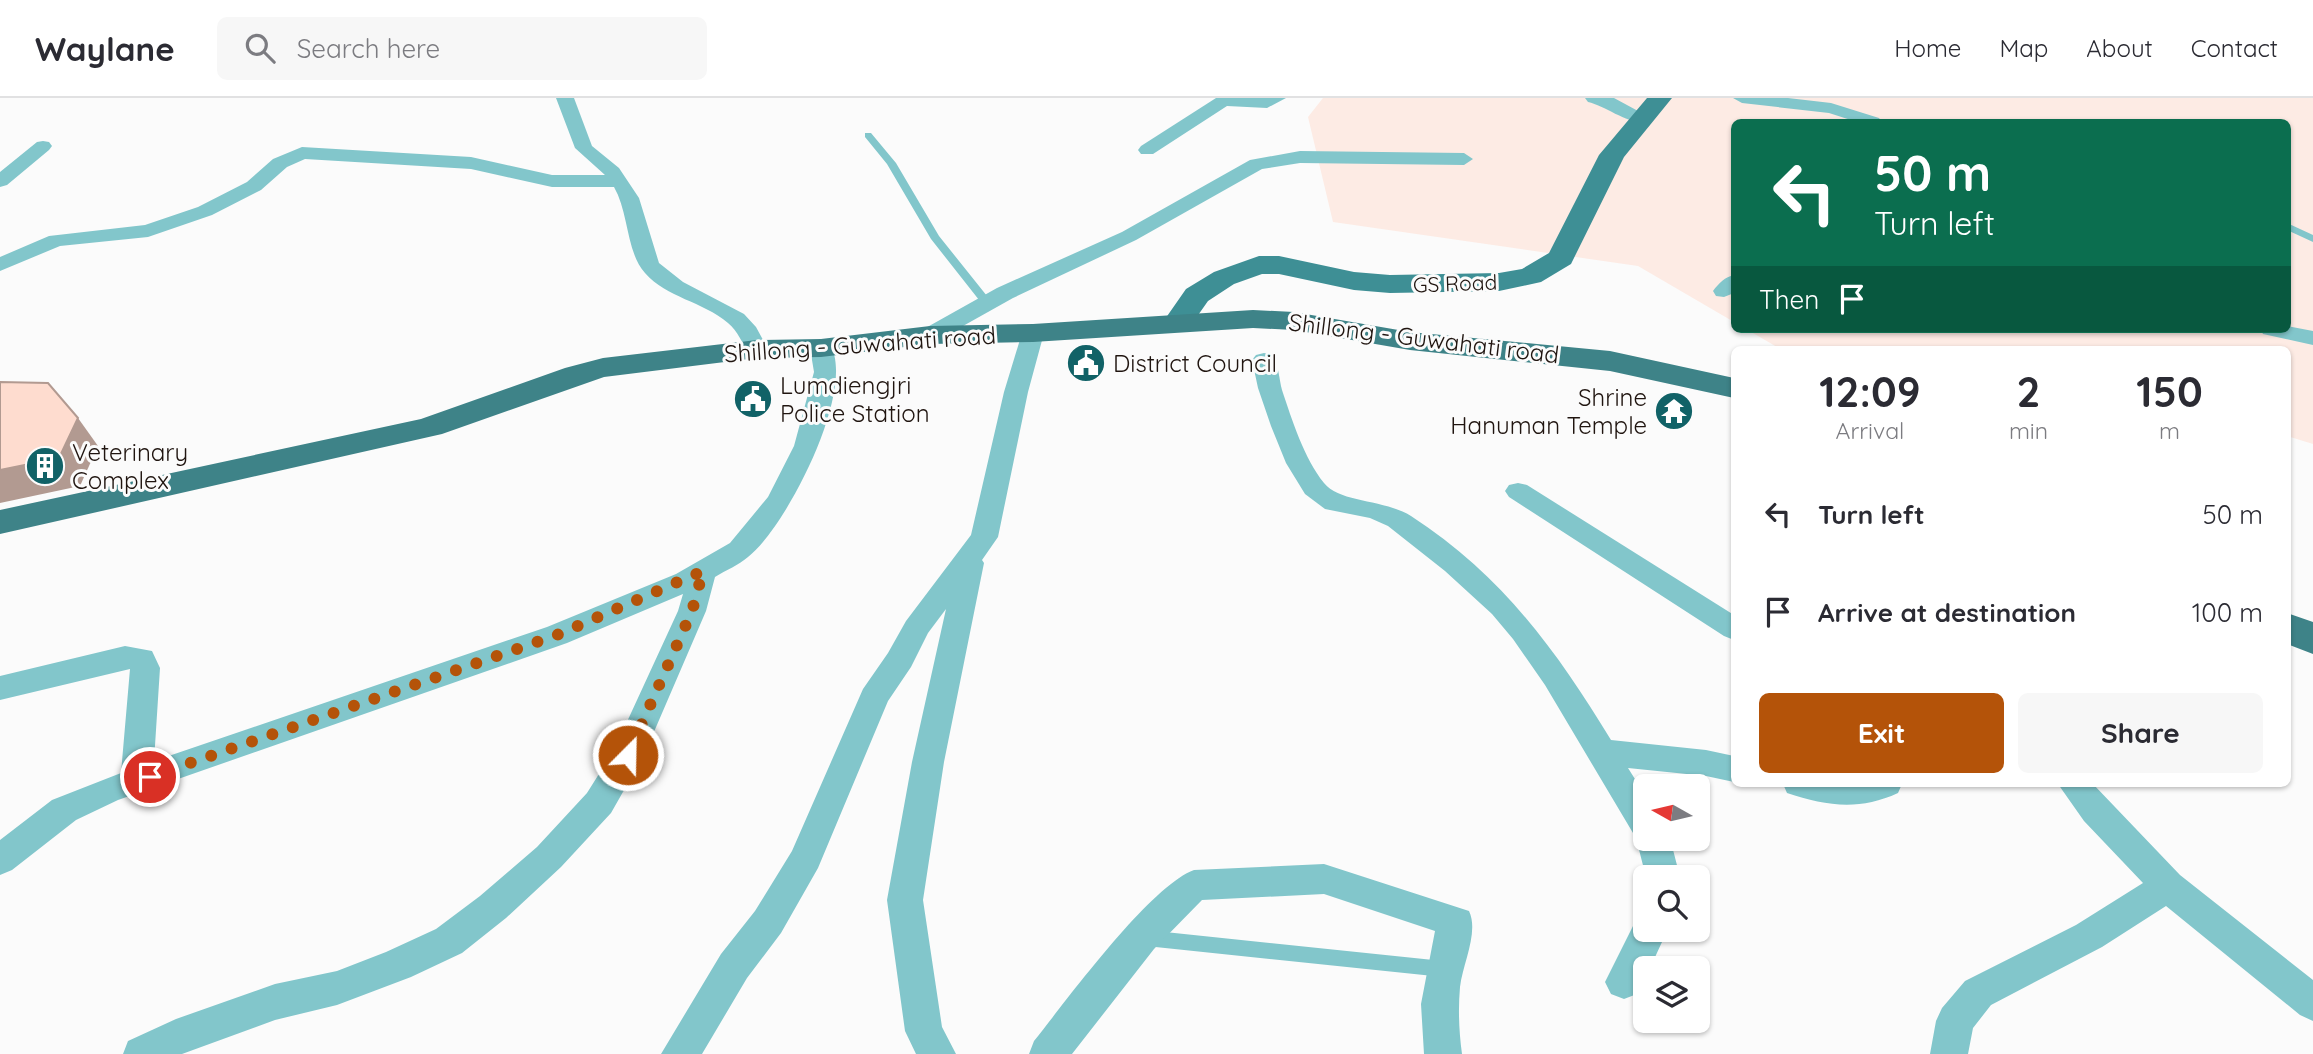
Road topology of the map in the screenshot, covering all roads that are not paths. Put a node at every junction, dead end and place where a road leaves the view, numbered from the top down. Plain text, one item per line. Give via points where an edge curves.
1 (565, 98) edge
2 (1278, 98) edge
3 (1742, 98) edge
4 (1600, 99) edge
5 (1651, 108) edge
6 (1864, 119) edge
7 (868, 135) dead end
8 (43, 146) dead end
9 (1147, 150) dead end
10 (1464, 159) dead end
11 (0, 181) edge
12 (619, 181) junction
13 (2291, 228) edge
14 (2313, 239) edge
15 (0, 265) edge
16 (987, 303) junction
17 (1178, 322) junction
18 (1033, 333) junction
19 (2290, 333) edge
20 (930, 335) junction
21 (2313, 338) edge
22 (821, 348) junction
23 (757, 349) junction
24 (1265, 360) dead end
25 (1731, 387) edge
26 (1518, 491) dead end
27 (0, 522) edge
28 (971, 556) junction
29 (703, 571) junction
30 (1731, 627) edge
31 (2291, 629) edge
32 (2313, 639) edge
33 (0, 688) edge
34 (1600, 752) junction
35 (1731, 769) edge
36 (136, 782) junction
37 (1812, 787) edge
38 (1878, 787) edge
39 (2076, 787) edge
40 (1633, 804) edge
41 (0, 860) edge
42 (2168, 886) junction
43 (1141, 937) junction
44 (1644, 942) edge
45 (1443, 969) junction
46 (1624, 982) dead end
47 (2313, 1003) edge
48 (142, 1054) edge
49 (680, 1054) edge
50 (937, 1054) edge
51 (1048, 1054) edge
52 (1443, 1054) edge
53 (1949, 1054) edge

1 - 12 street via 585,150
2 - 9 street via 1267,103 1223,100
3 - 6 street via 1831,108
4 - 5 street
5 - 17 main road, GS Road via 1612,155 1561,258 1531,276 1499,282 1390,285 1259,265 1224,278 1197,295
7 - 16 lane via 891,163 935,237
8 - 11 street
10 - 16 street via 1300,158 1257,164 1129,236
12 - 15 street via 570,183 471,163 302,153 280,163 254,186 205,211 148,231 56,240
12 - 23 street via 635,211 649,265 672,283 741,320
13 - 14 lane
16 - 20 street
17 - 18 highway, Shillong - Guwahati road
17 - 25 highway, Shillong - Guwahati road via 1294,321 1410,341 1609,361
18 - 20 highway, Shillong - Guwahati road
18 - 28 street via 984,537
19 - 21 street
20 - 22 highway, Shillong - Guwahati road
22 - 23 highway, Shillong - Guwahati road
22 - 29 street via 826,372 821,398 807,446 779,501 740,550
23 - 27 highway, Shillong - Guwahati road via 576,375 430,427
24 - 34 street via 1272,397 1313,487 1326,500 1395,518 1468,575 1521,629 1576,706
26 - 30 street
28 - 49 street via 916,628 874,697 806,858
28 - 50 street via 905,900 924,1031
29 - 36 street via 557,635
29 - 48 street via 692,611 628,755 599,803 549,857 493,907 449,941 398,965 337,988 275,1002
31 - 32 highway
33 - 36 street via 125,657 141,659 145,668
34 - 35 street
34 - 40 street
36 - 41 street via 64,810
37 - 38 street via 1859,794
39 - 42 street
42 - 47 street
42 - 53 street via 2089,936 1978,993 1955,1021
43 - 45 lane
43 - 45 street via 1194,885 1324,879 1456,922
43 - 51 street
44 - 46 street
45 - 52 street

